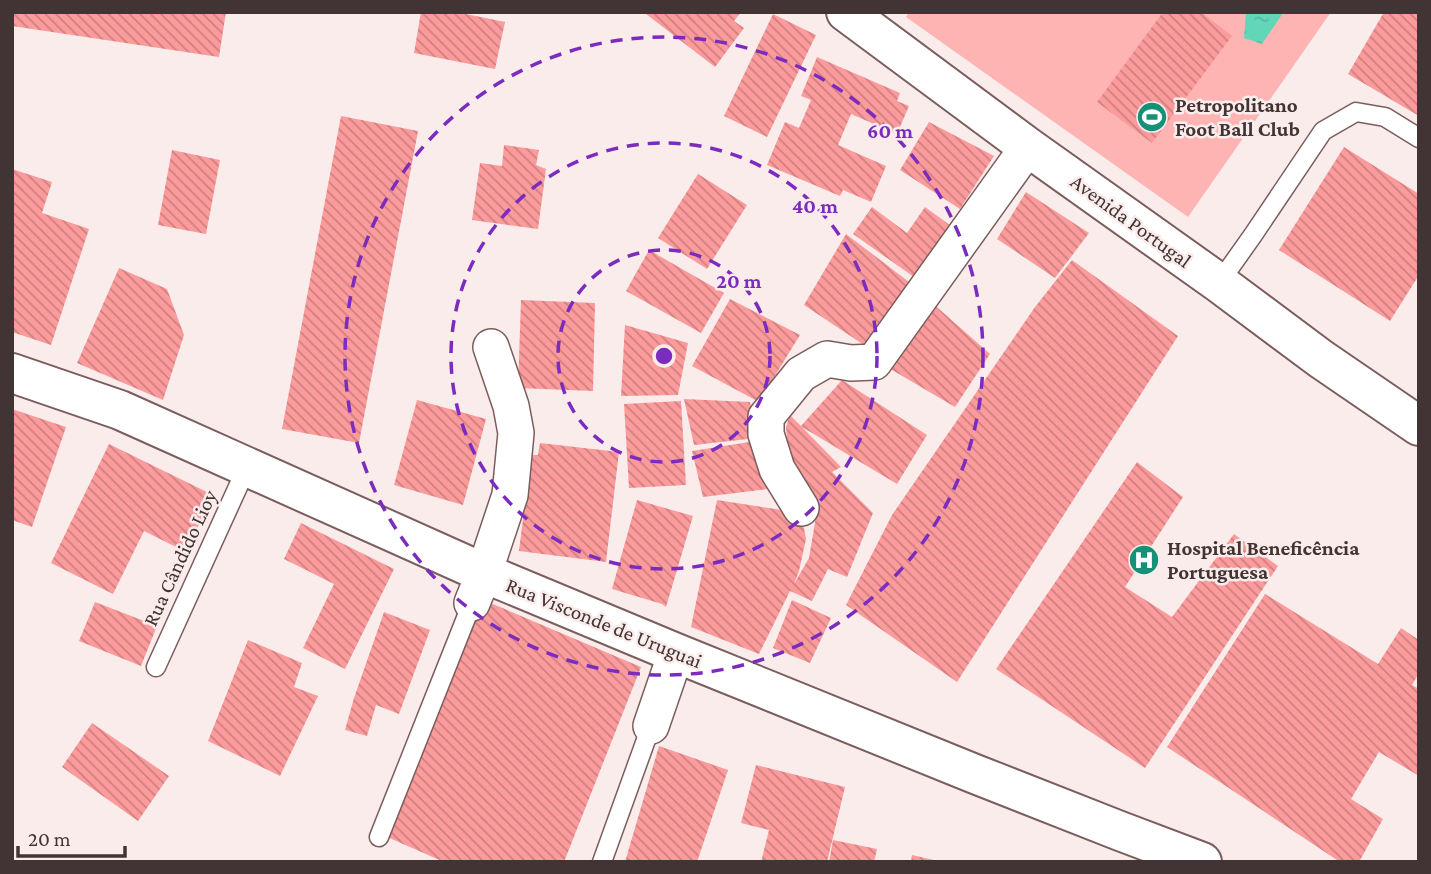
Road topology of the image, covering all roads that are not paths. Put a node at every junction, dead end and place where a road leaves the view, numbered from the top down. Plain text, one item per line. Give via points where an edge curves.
1 (846, 12) edge
2 (1419, 138) edge
3 (1028, 147) junction
4 (1219, 283) junction
5 (491, 347) dead end
6 (12, 373) edge
7 (1419, 426) edge
8 (247, 467) junction
9 (801, 508) dead end
10 (478, 588) junction
11 (676, 653) junction
12 (156, 667) dead end
13 (651, 726) joint
14 (379, 837) dead end
15 (602, 862) edge
16 (1202, 862) edge

1 - 3 street, Avenida Portugal
2 - 4 lane via 1385,117 1356,112 1324,131
3 - 4 street, Avenida Portugal
3 - 9 street via 874,362 827,359 801,374 766,417 766,434 777,469
4 - 7 street, Avenida Portugal
5 - 10 street via 516,433 510,495
6 - 8 street, Rua Visconde de Uruguai via 120,410
8 - 10 street, Rua Visconde de Uruguai
8 - 12 lane, Rua Cândido Lioy
10 - 11 street, Rua Visconde de Uruguai
10 - 14 lane
11 - 13 street
11 - 16 street, Rua Visconde de Uruguai
13 - 15 lane

